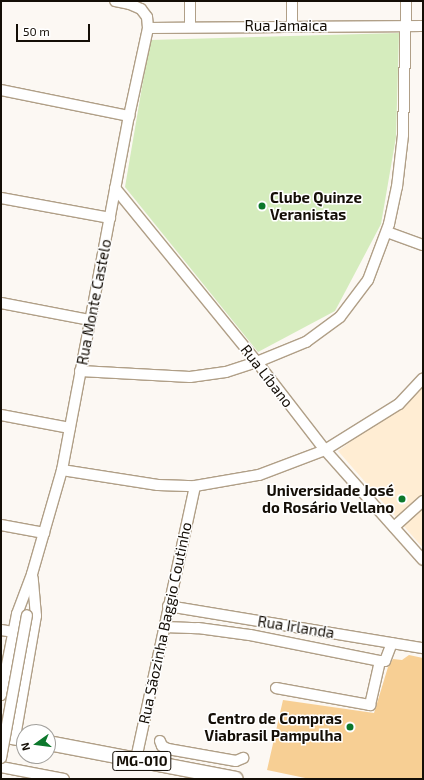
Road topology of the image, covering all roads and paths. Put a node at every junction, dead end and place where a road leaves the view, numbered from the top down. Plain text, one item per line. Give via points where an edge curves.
1 (115, 1) edge
2 (190, 1) edge
3 (292, 1) edge
4 (406, 1) edge
5 (292, 26) junction
6 (406, 26) junction
7 (423, 26) edge
8 (190, 27) junction
9 (148, 28) junction
10 (1, 90) edge
11 (129, 116) junction
12 (115, 188) junction
13 (1, 198) edge
14 (110, 218) junction
15 (387, 232) junction
16 (423, 245) edge
17 (1, 303) edge
18 (90, 320) junction
19 (257, 362) junction
20 (80, 371) junction
21 (421, 385) edge
22 (1, 415) edge
23 (70, 428) junction
24 (325, 450) junction
25 (62, 470) junction
26 (195, 486) junction
27 (423, 501) edge
28 (1, 525) edge
29 (394, 527) junction
30 (44, 533) junction
31 (423, 560) edge
32 (32, 574) junction
33 (168, 606) junction
34 (164, 627) junction
35 (1, 630) edge
36 (13, 632) junction
37 (392, 643) junction
38 (420, 645) edge
39 (380, 661) junction
40 (276, 688) dead end
41 (1, 695) edge
42 (13, 737) edge
43 (160, 742) dead end
44 (56, 744) edge
45 (1, 758) edge
46 (243, 758) dead end
47 (136, 759) junction
48 (1, 767) edge
49 (64, 779) edge
50 (236, 779) edge

1 - 9 street via 141,9 147,17
2 - 8 street
3 - 5 street
4 - 6 street
5 - 6 street, Rua Jamaica
5 - 8 street, Rua Jamaica
6 - 7 street, Rua Jamaica
6 - 15 street via 403,135 397,187
8 - 9 street, Rua Jamaica
9 - 11 street, Rua Monte Castelo
10 - 11 street
11 - 12 street, Rua Monte Castelo
12 - 14 street, Rua Monte Castelo
12 - 19 street, Rua Líbano
13 - 14 street
14 - 18 street, Rua Monte Castelo
15 - 16 street
15 - 19 street via 368,280 340,317 306,342
17 - 18 street
18 - 20 street, Rua Monte Castelo
19 - 20 street via 226,372 190,377
19 - 24 street, Rua Líbano
20 - 23 street, Rua Monte Castelo
21 - 24 street via 399,404
22 - 23 street
23 - 25 street, Rua Monte Castelo
24 - 26 street via 259,475
24 - 29 street, Rua Líbano
25 - 26 street via 158,485
25 - 30 street, Rua Monte Castelo
26 - 33 street, Rua Sãozinha Baggio Coutinho
27 - 29 street
28 - 30 street
29 - 31 street, Rua Líbano
30 - 32 street, Rua Monte Castelo
32 - 36 street, Rua Monte Castelo
32 - 42 street, Rua Monte Castelo via 36,616
32 - 45 street, bridge via 27,616
33 - 34 street, Rua Sãozinha Baggio Coutinho
33 - 37 street, Rua Irlanda
34 - 39 street via 214,630 286,641
34 - 47 street, Rua Sãozinha Baggio Coutinho
35 - 36 street
36 - 41 street, Rua Monte Castelo
37 - 38 street, Rua Irlanda
37 - 39 street via 385,661
39 - 40 street via 370,705
43 - 46 street via 168,749 236,761
44 - 47 highway, MG-010
47 - 50 highway, MG-010
48 - 49 street

